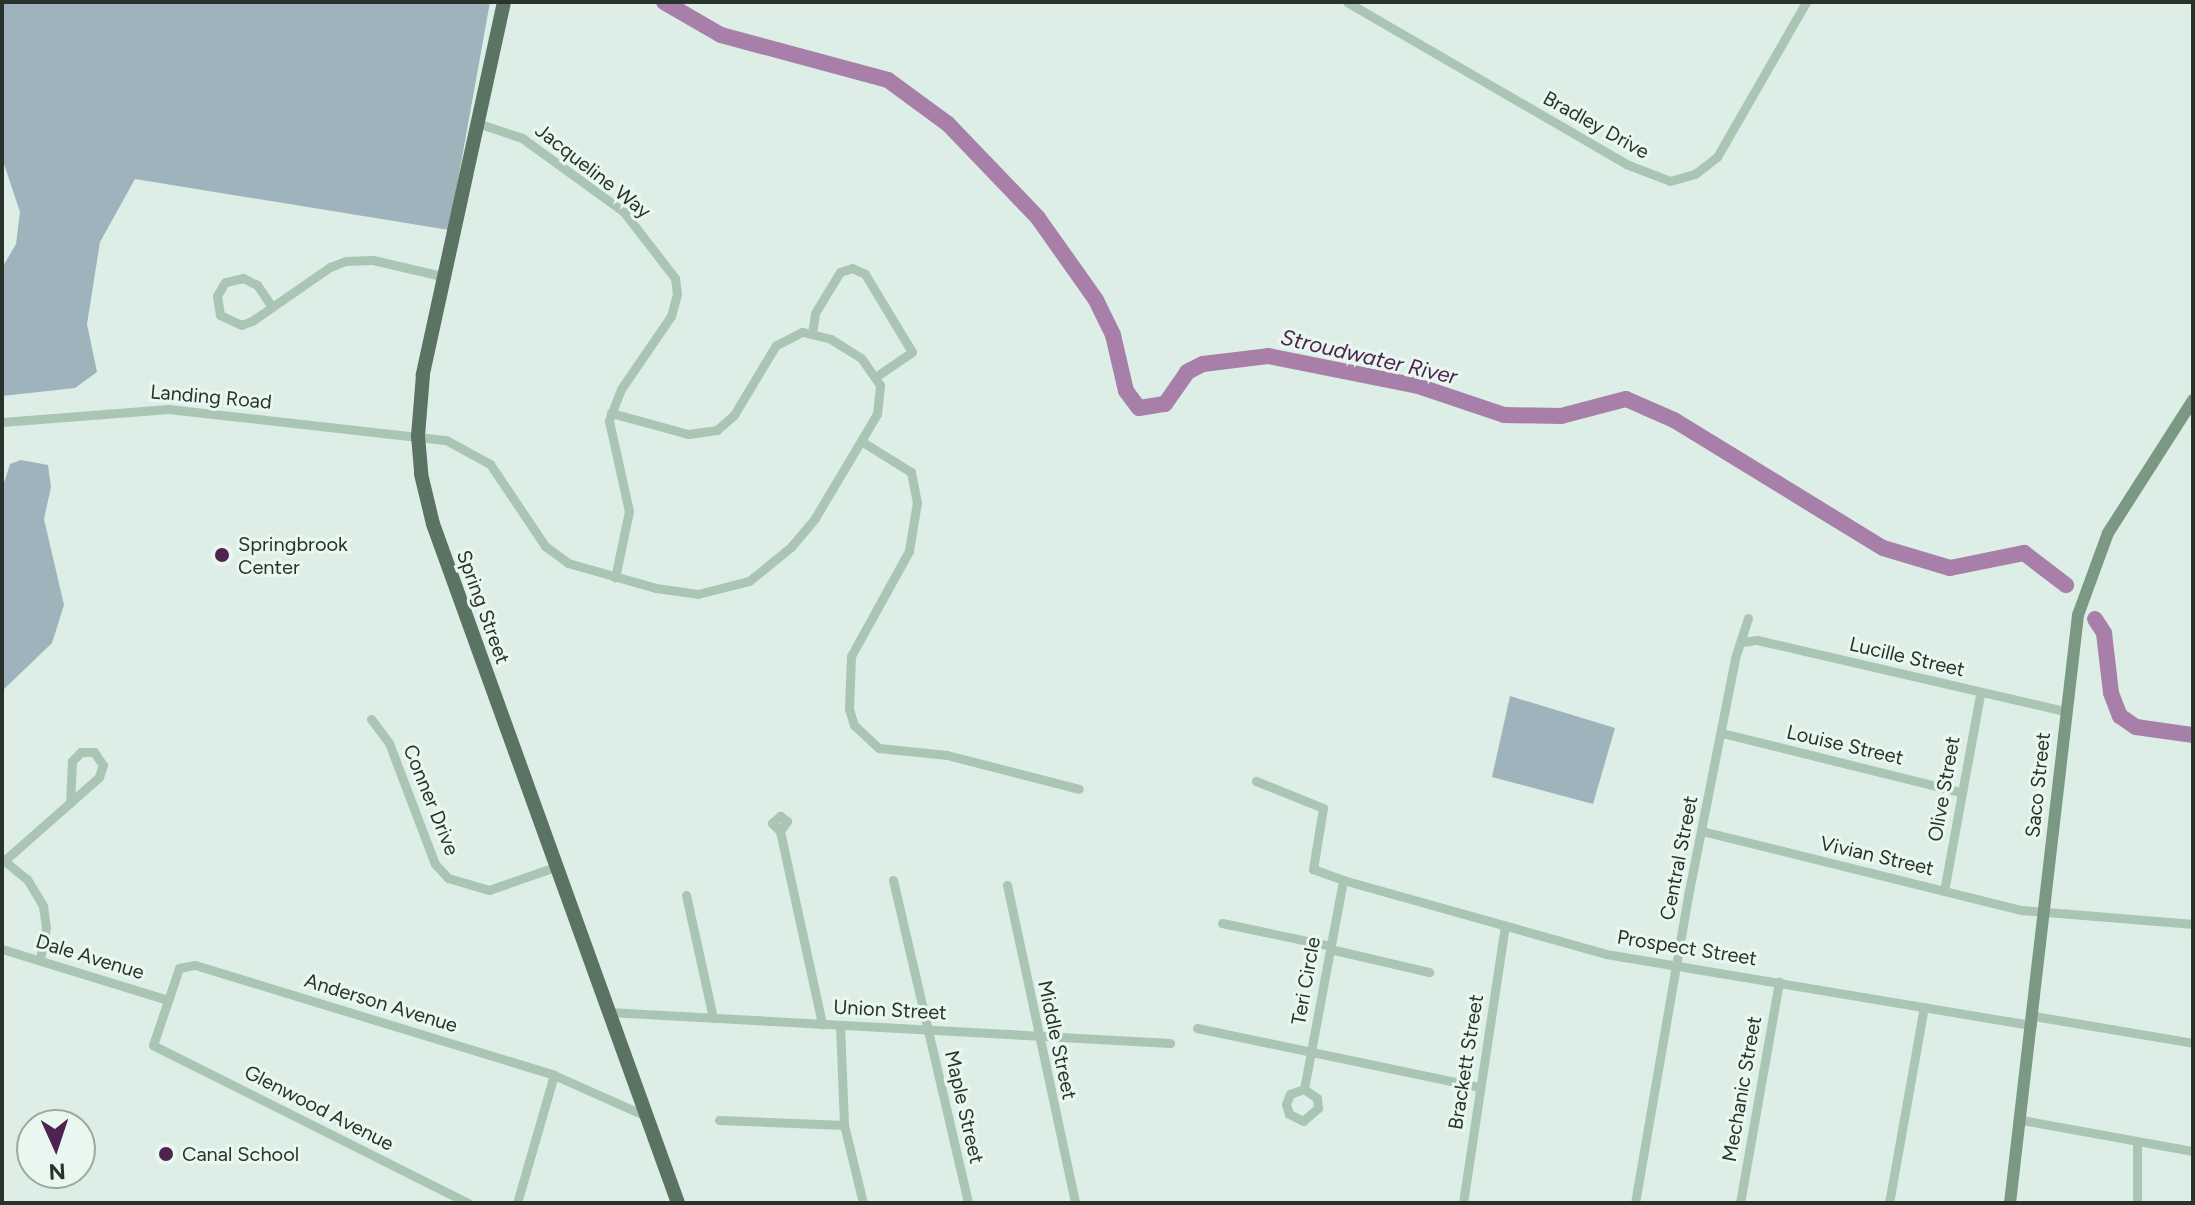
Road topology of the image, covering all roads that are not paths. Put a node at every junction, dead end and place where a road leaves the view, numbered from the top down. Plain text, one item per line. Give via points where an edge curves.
1 (504, 2) edge
2 (1347, 2) edge
3 (1806, 2) edge
4 (480, 124) junction
5 (446, 277) junction
6 (272, 307) junction
7 (812, 333) junction
8 (877, 376) junction
9 (2193, 400) edge
10 (611, 413) junction
11 (2, 422) edge
12 (418, 436) junction
13 (861, 441) junction
14 (615, 578) junction
15 (1748, 618) dead end
16 (1742, 642) junction
17 (1980, 694) junction
18 (2065, 711) junction
19 (371, 719) dead end
20 (1722, 733) junction
21 (1256, 781) dead end
22 (1079, 789) dead end
23 (1960, 792) junction
24 (70, 803) junction
25 (780, 831) dead end
26 (1702, 831) junction
27 (4, 860) edge
28 (555, 867) junction
29 (893, 880) dead end
30 (1343, 880) junction
31 (1007, 885) dead end
32 (1944, 891) junction
33 (686, 895) dead end
34 (2045, 913) junction
35 (1222, 923) dead end
36 (2193, 924) edge
37 (1505, 925) junction
38 (1330, 947) junction
39 (2, 949) edge
40 (40, 960) junction
41 (1677, 965) junction
42 (1429, 972) dead end
43 (1779, 981) junction
44 (168, 1000) junction
45 (1924, 1007) junction
46 (608, 1012) junction
47 (713, 1018) junction
48 (2033, 1021) junction
49 (822, 1024) junction
50 (840, 1025) junction
51 (1197, 1028) dead end
52 (927, 1030) junction
53 (1038, 1036) junction
54 (1170, 1043) dead end
55 (2193, 1043) edge
56 (153, 1045) joint
57 (1311, 1050) junction
58 (554, 1075) junction
59 (1480, 1087) junction
60 (1304, 1089) dead end
61 (646, 1116) junction
62 (719, 1120) dead end
63 (2022, 1120) junction
64 (844, 1125) junction
65 (2137, 1142) junction
66 (2193, 1151) edge
67 (468, 1203) edge
68 (517, 1203) edge
69 (678, 1203) edge
70 (863, 1203) edge
71 (968, 1203) edge
72 (1075, 1203) edge
73 (1463, 1203) edge
74 (1635, 1203) edge
75 (1740, 1203) edge
76 (1889, 1203) edge
77 (2010, 1203) edge
78 (2137, 1203) edge

1 - 4 main road, Spring Street
2 - 3 street, Bradley Drive via 1626,164 1670,181 1695,174 1717,157
4 - 5 main road, Spring Street
4 - 10 street, Jacqueline Way via 522,138 623,211 672,269 677,294 671,316 621,389
5 - 6 street via 373,260 346,261
5 - 12 main road, Spring Street via 423,375
6 - 6 street via 249,323 233,324 220,315 217,296 225,282 243,278 257,285
7 - 8 street via 861,358
7 - 8 street via 815,313 840,272 852,268 865,274 912,352
7 - 10 street via 780,341 734,415 711,433 680,433
8 - 13 street, Landing Road via 880,407
9 - 18 main road, Saco Street via 2097,556 2078,615
10 - 14 street, Jacqueline Way via 608,437 629,511
11 - 12 street, Landing Road via 168,409
12 - 14 street, Landing Road via 458,443 480,455 545,546 568,563
12 - 28 main road, Spring Street via 433,524
13 - 14 street, Landing Road via 815,518 759,576 730,589 698,594
13 - 22 street via 911,472 917,494 909,551 851,656 849,709 854,725 879,748 947,755
15 - 16 street, Central Street
16 - 17 street, Lucille Street via 1757,640
16 - 20 street, Central Street
17 - 18 street, Lucille Street
17 - 23 street, Olive Street
18 - 34 main road, Saco Street
19 - 28 street, Conner Drive via 389,743 435,864 448,878 489,890
20 - 23 street, Louise Street
20 - 26 street, Central Street
21 - 30 street, Prospect Street via 1323,808 1313,869
23 - 32 street, Olive Street
24 - 24 street via 72,761 81,752 94,752 102,773
24 - 27 street
25 - 49 street
26 - 32 street, Vivian Street
26 - 41 street, Central Street
27 - 40 street via 27,879 43,906 46,928
28 - 46 main road, Spring Street
29 - 52 street, Maple Street
30 - 37 street, Prospect Street
30 - 38 street, Teri Circle
31 - 53 street, Middle Street
32 - 34 street, Vivian Street
33 - 47 street
34 - 36 street, Vivian Street
34 - 48 main road, Saco Street
35 - 38 street
37 - 41 street, Prospect Street via 1606,954
37 - 59 street, Brackett Street
38 - 42 street
38 - 57 street, Teri Circle
39 - 40 street, Dale Avenue
40 - 44 street, Dale Avenue
41 - 43 street, Prospect Street
41 - 74 street, Central Street
43 - 45 street, Prospect Street
43 - 75 street, Mechanic Street
44 - 56 street, Anderson Avenue
44 - 58 street, Anderson Avenue via 179,968 195,965
45 - 48 street, Prospect Street
45 - 76 street
46 - 47 street, Union Street
46 - 61 main road, Spring Street
47 - 49 street, Union Street
48 - 55 street, Prospect Street
48 - 63 main road, Saco Street
49 - 50 street, Union Street
50 - 52 street, Union Street
50 - 64 street
51 - 57 street
52 - 53 street, Union Street
52 - 71 street, Maple Street
53 - 54 street, Union Street
53 - 72 street, Middle Street
56 - 67 street, Glenwood Avenue
57 - 59 street
57 - 60 street, Teri Circle
58 - 61 street, Anderson Avenue
58 - 68 street
59 - 73 street, Brackett Street
61 - 69 main road, Spring Street
62 - 64 street
63 - 65 street
63 - 77 main road, Saco Street
64 - 70 street
65 - 66 street
65 - 78 street

